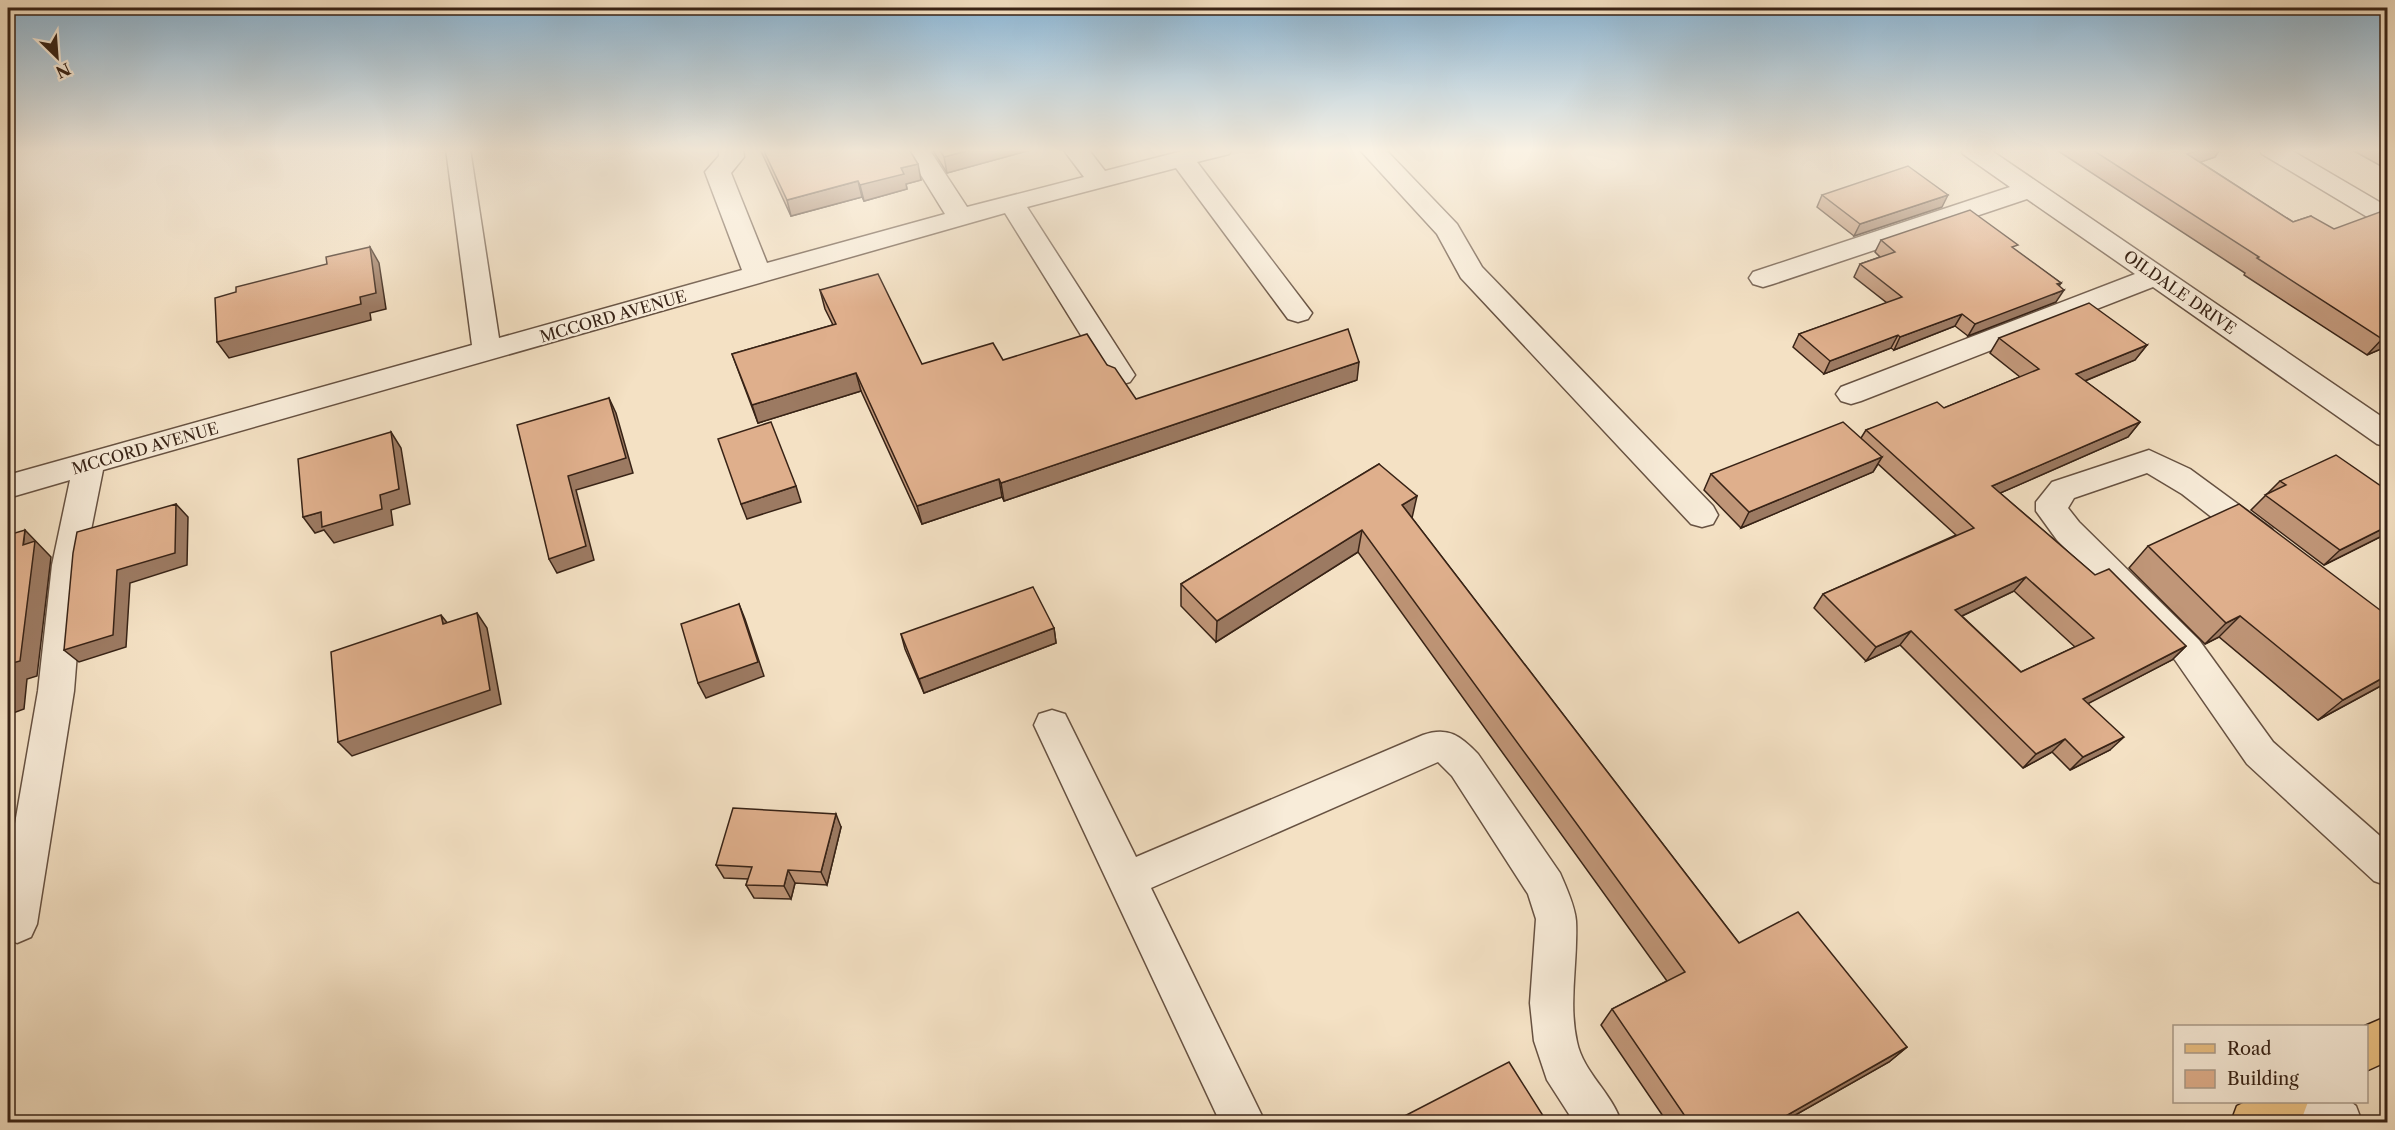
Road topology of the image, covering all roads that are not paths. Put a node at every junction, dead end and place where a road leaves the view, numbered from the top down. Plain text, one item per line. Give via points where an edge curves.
1 (466, 202) edge
2 (730, 202) edge
3 (951, 202) edge
4 (1017, 202) edge
5 (1231, 202) edge
6 (1421, 202) edge
7 (1992, 202) edge
8 (2048, 202) edge
9 (2360, 202) edge
10 (1012, 203) junction
11 (961, 218) junction
12 (2388, 218) edge
13 (757, 275) junction
14 (2155, 276) junction
15 (1763, 278) dead end
16 (1298, 313) dead end
17 (487, 352) junction
18 (1120, 375) edge
19 (1851, 394) dead end
20 (2388, 436) edge
21 (89, 464) junction
22 (8, 486) edge
23 (1702, 515) dead end
24 (2286, 557) edge
25 (1052, 725) dead end
26 (2388, 868) edge
27 (1126, 880) junction
28 (17, 924) dead end
29 (2388, 1037) edge
30 (2368, 1049) edge
31 (2283, 1103) edge
32 (2322, 1103) edge
33 (1243, 1122) edge
34 (1599, 1122) edge
35 (2253, 1122) edge
36 (2340, 1122) edge

1 - 17 street
2 - 13 street
3 - 11 street
4 - 10 street, MCCORD AVENUE
5 - 16 street
6 - 23 street via 1448,230 1471,272
7 - 15 street
8 - 14 street, OILDALE DRIVE
9 - 12 street
10 - 11 street, MCCORD AVENUE
10 - 18 street
11 - 13 street, MCCORD AVENUE
13 - 17 street, MCCORD AVENUE
14 - 19 street
14 - 20 street, OILDALE DRIVE
17 - 21 street, MCCORD AVENUE
21 - 22 street, MCCORD AVENUE
21 - 28 street via 68,565 56,691
24 - 26 street via 2194,487 2149,461 2063,490 2052,502 2052,511 2068,531 2187,650 2260,753
25 - 27 street
27 - 33 street
27 - 34 street via 1437,746 1450,748 1546,886 1556,919 1551,1003 1555,1041 1562,1065
29 - 30 main road
31 - 35 main road
32 - 36 street

